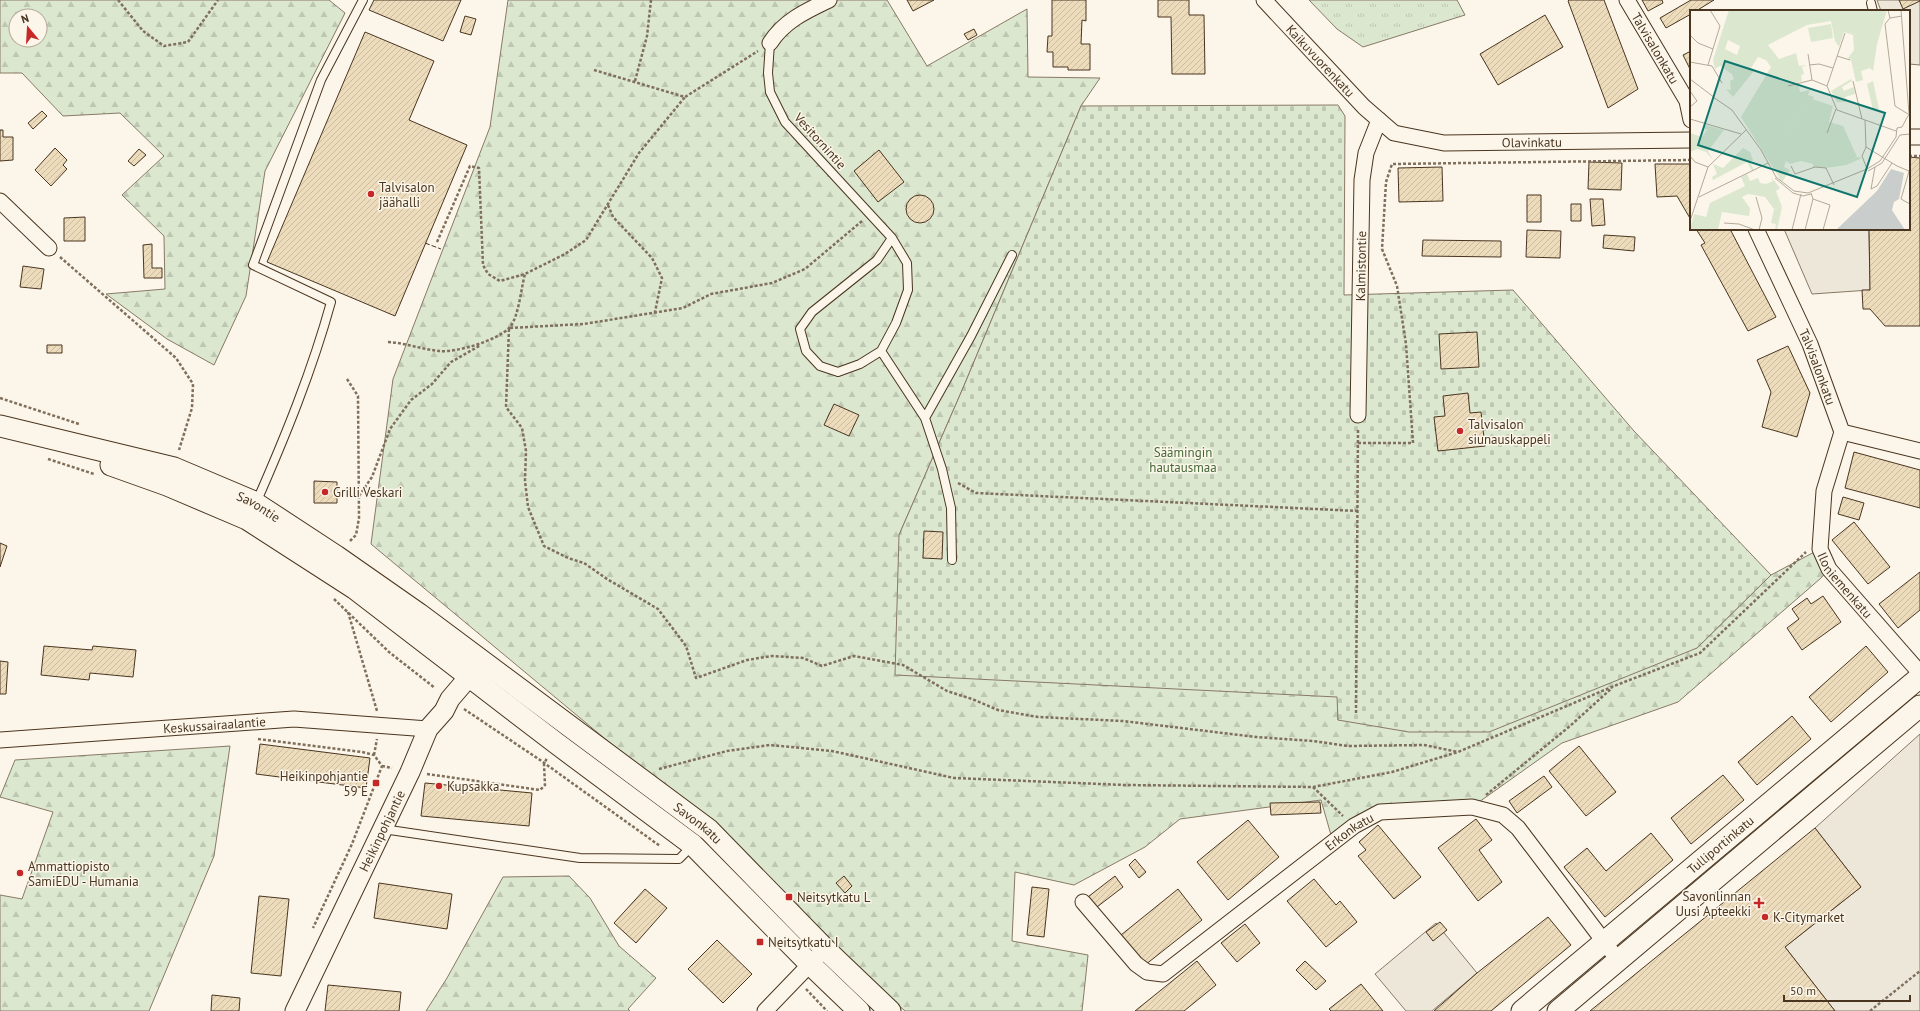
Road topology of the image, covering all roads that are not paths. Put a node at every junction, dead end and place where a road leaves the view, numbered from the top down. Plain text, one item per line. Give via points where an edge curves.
1 (363, 0) edge
2 (829, 0) edge
3 (1264, 0) edge
4 (1627, 0) edge
5 (770, 44) joint
6 (1690, 115) edge
7 (1379, 120) junction
8 (1920, 136) edge
9 (1910, 137) edge
10 (1690, 140) edge
11 (0, 201) edge
12 (1756, 230) edge
13 (892, 238) junction
14 (49, 248) road end
15 (1012, 255) dead end
16 (881, 351) junction
17 (1358, 415) road end
18 (925, 418) junction
19 (0, 426) edge
20 (1842, 432) junction
21 (1920, 451) edge
22 (256, 504) junction
23 (952, 560) dead end
24 (476, 669) junction
25 (1920, 673) edge
26 (1920, 677) edge
27 (1920, 706) edge
28 (428, 729) junction
29 (0, 740) edge
30 (383, 829) junction
31 (701, 838) junction
32 (1083, 902) dead end
33 (1603, 943) junction
34 (825, 949) junction
35 (1618, 960) junction
36 (810, 964) junction
37 (295, 1011) edge
38 (765, 1011) edge
39 (859, 1011) edge
40 (890, 1011) edge
41 (1522, 1011) edge
42 (1558, 1011) edge

1 - 22 lane via 321,80 253,265 331,302 325,326 288,428
2 - 5 street via 799,15 777,32
3 - 7 street, Kaikuvuorenkatu
4 - 6 street, Talvisalonkatu via 1687,101
5 - 13 lane, Vesitornintie via 770,92 785,122
7 - 10 street, Olavinkatu via 1394,133 1444,143
7 - 17 street, Kalmistontie via 1366,153 1362,180
8 - 9 street
11 - 14 street
12 - 20 street, Talvisalonkatu via 1810,344
13 - 16 lane, Vesitornintie via 907,263 908,290 896,323
13 - 16 lane via 877,260 812,312 800,329 806,351 820,366 838,372 860,364
15 - 18 lane
16 - 18 lane
18 - 23 lane via 944,475 951,508
19 - 22 main road, Savontie via 174,468
19 - 24 main road, Savontie via 167,485 247,519
20 - 21 street
20 - 25 street, Iloniemenkatu via 1824,491 1820,549 1828,569
22 - 24 main road, Savontie via 343,560
24 - 28 street, Heikinpohjantie
24 - 31 main road, Savonkatu
26 - 33 main road, Tulliportinkatu
27 - 35 main road, Tulliportinkatu
28 - 29 street, Keskussairaalantie via 294,719
28 - 30 street, Heikinpohjantie
30 - 31 lane via 580,858 679,860
30 - 37 street, Heikinpohjantie
31 - 34 main road, Savonkatu
31 - 36 main road, Savonkatu
32 - 33 street, Erkonkatu via 1136,964 1147,972 1163,974 1354,826 1380,812 1472,807 1503,815 1518,828
33 - 35 street, Erkonkatu
33 - 41 main road, Tulliportinkatu
34 - 36 street
34 - 40 main road, Savonkatu
35 - 42 main road, Tulliportinkatu
36 - 38 street
36 - 39 main road, Savonkatu

